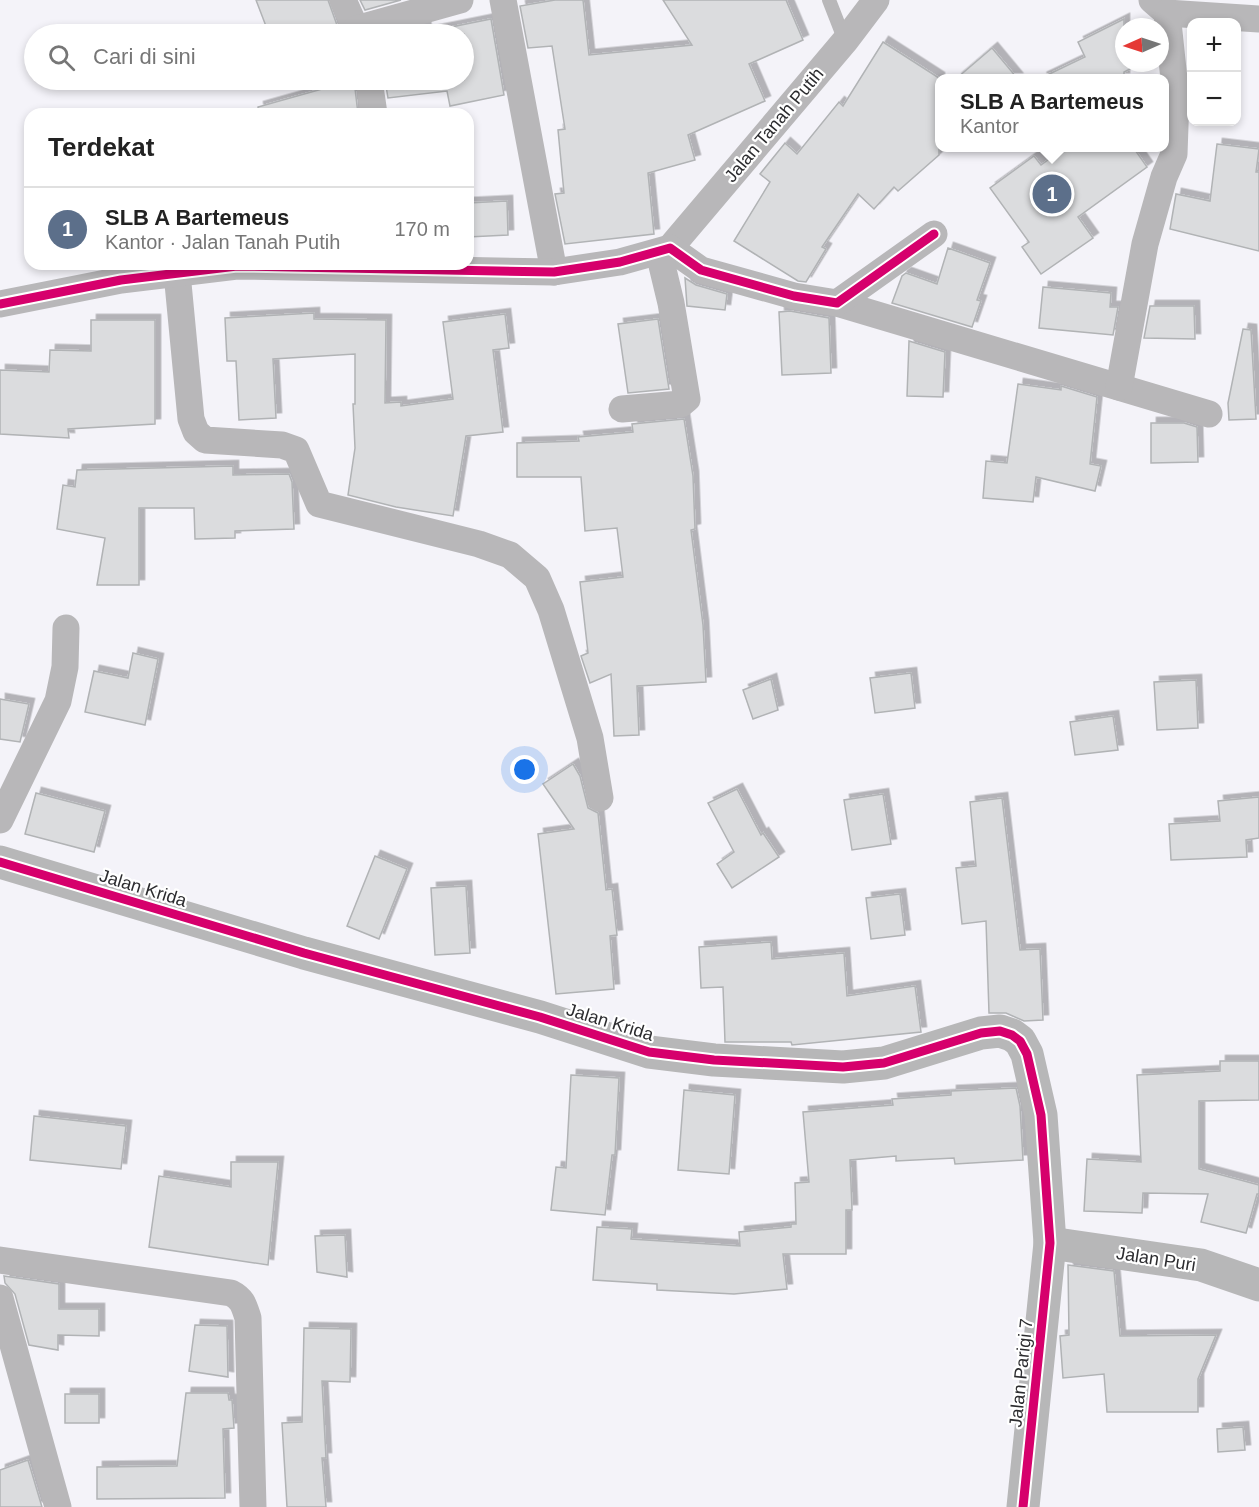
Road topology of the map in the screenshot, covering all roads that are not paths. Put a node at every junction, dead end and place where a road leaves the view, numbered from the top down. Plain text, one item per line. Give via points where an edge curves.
1 (343, 0) edge
2 (460, 0) edge
3 (503, 0) edge
4 (829, 0) edge
5 (876, 0) edge
6 (1160, 7) edge
7 (1259, 19) edge
8 (354, 24) edge
9 (383, 24) edge
10 (845, 41) junction
11 (370, 90) edge
12 (373, 108) edge
13 (934, 234) dead end
14 (664, 250) junction
15 (203, 270) edge
16 (474, 270) edge
17 (554, 272) junction
18 (177, 273) junction
19 (837, 303) junction
20 (0, 304) edge
21 (1119, 387) junction
22 (622, 409) dead end
23 (1209, 414) dead end
24 (66, 628) dead end
25 (600, 798) dead end
26 (0, 820) edge
27 (0, 862) edge
28 (1050, 1243) junction
29 (0, 1260) edge
30 (1259, 1285) edge
31 (0, 1298) edge
32 (58, 1507) edge
33 (254, 1507) edge
34 (1023, 1507) edge

1 - 8 street
2 - 9 street
3 - 17 street
4 - 10 lane
5 - 10 street, Jalan Tanah Putih
6 - 7 street
6 - 21 street via 1176,98 1175,143 1145,244
10 - 14 street, Jalan Tanah Putih
11 - 12 street
13 - 19 street
14 - 17 street
14 - 19 street via 701,270 794,296
14 - 22 street via 687,399 681,404
15 - 18 street
16 - 17 street
18 - 20 street
18 - 25 street via 191,419 196,432 205,440 282,445 296,450 319,504 480,544 510,555 537,578 551,610 590,738
19 - 21 street
21 - 23 street
24 - 26 street via 65,667 58,701
27 - 28 street, Jalan Krida via 649,1052 843,1067 884,1063 981,1034 1000,1031 1012,1035 1027,1054 1041,1114
28 - 30 street, Jalan Puri via 1201,1265
28 - 34 street, Jalan Parigi 7
29 - 33 street via 237,1296 248,1318
31 - 32 street

